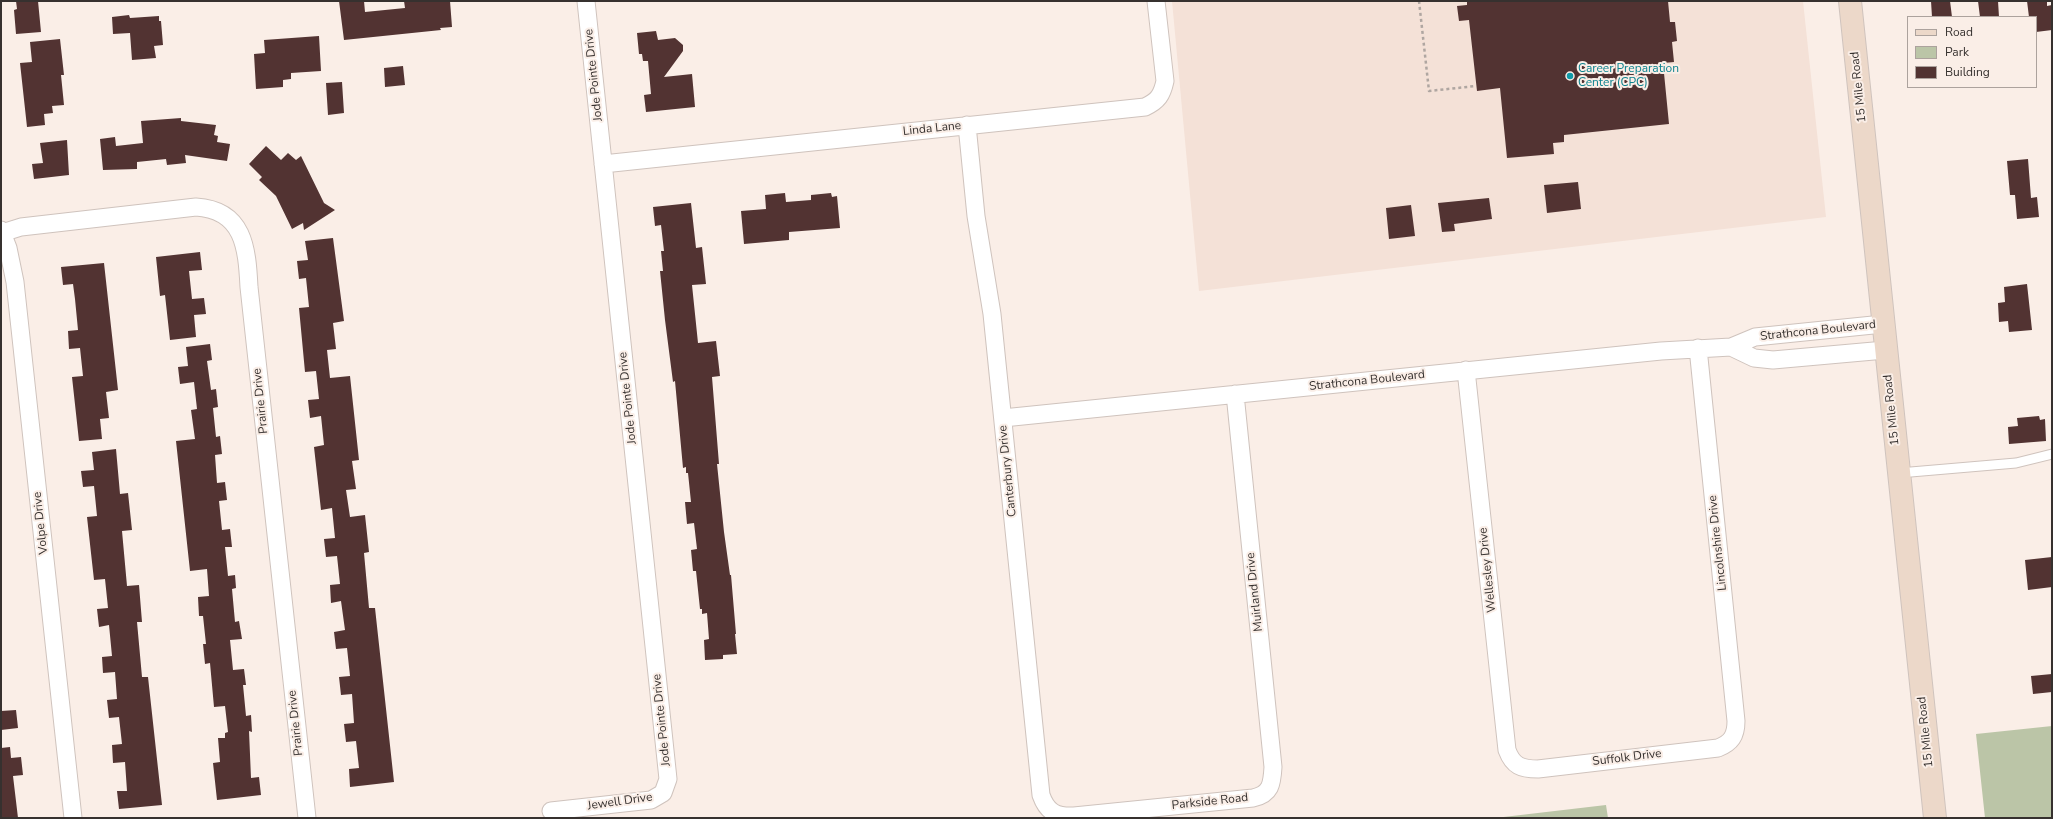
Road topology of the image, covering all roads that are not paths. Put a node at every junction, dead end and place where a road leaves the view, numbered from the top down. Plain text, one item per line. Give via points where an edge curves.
1 (586, 1) edge
2 (1156, 1) edge
3 (1850, 1) edge
4 (967, 125) junction
5 (603, 164) junction
6 (2, 232) edge
7 (1883, 324) junction
8 (1800, 332) junction
9 (1732, 347) junction
10 (1698, 348) junction
11 (1886, 350) junction
12 (1802, 358) junction
13 (1466, 370) junction
14 (1235, 394) junction
15 (1003, 418) junction
16 (2052, 454) edge
17 (1898, 473) junction
18 (1733, 738) joint
19 (1518, 766) joint
20 (1269, 789) joint
21 (663, 793) joint
22 (551, 811) dead end
23 (1053, 813) joint
24 (73, 818) edge
25 (307, 818) edge
26 (1935, 818) edge

1 - 5 street, Jode Pointe Drive
2 - 4 street, Linda Lane via 1165,81 1156,102 1145,107
3 - 7 main road, 15 Mile Road
4 - 5 street, Linda Lane
4 - 15 street, Canterbury Drive via 976,216 992,314
5 - 21 street, Jode Pointe Drive via 668,779
6 - 24 street, Volpe Drive via 15,282
6 - 25 street, Prairie Drive via 21,227 205,208 224,215 241,233 248,262
7 - 8 street, Strathcona Boulevard
7 - 11 main road, 15 Mile Road
8 - 9 street, Strathcona Boulevard via 1755,337
8 - 12 street
9 - 10 street, Strathcona Boulevard
9 - 12 street, Strathcona Boulevard via 1754,358
10 - 13 street, Strathcona Boulevard
10 - 18 street, Lincolnshire Drive via 1736,721
11 - 12 street, Strathcona Boulevard
11 - 17 main road, 15 Mile Road
13 - 14 street, Strathcona Boulevard
13 - 19 street, Wellesley Drive via 1507,750 1510,760
14 - 15 street, Strathcona Boulevard
14 - 20 street, Muirland Drive via 1273,767
15 - 23 street, Canterbury Drive via 1041,795 1045,806
16 - 17 lane via 2016,463
17 - 26 main road, 15 Mile Road
18 - 19 street, Suffolk Drive via 1718,748 1538,769
20 - 23 street, Parkside Road via 1262,796 1253,798 1074,816
21 - 22 street, Jewell Drive via 651,800

